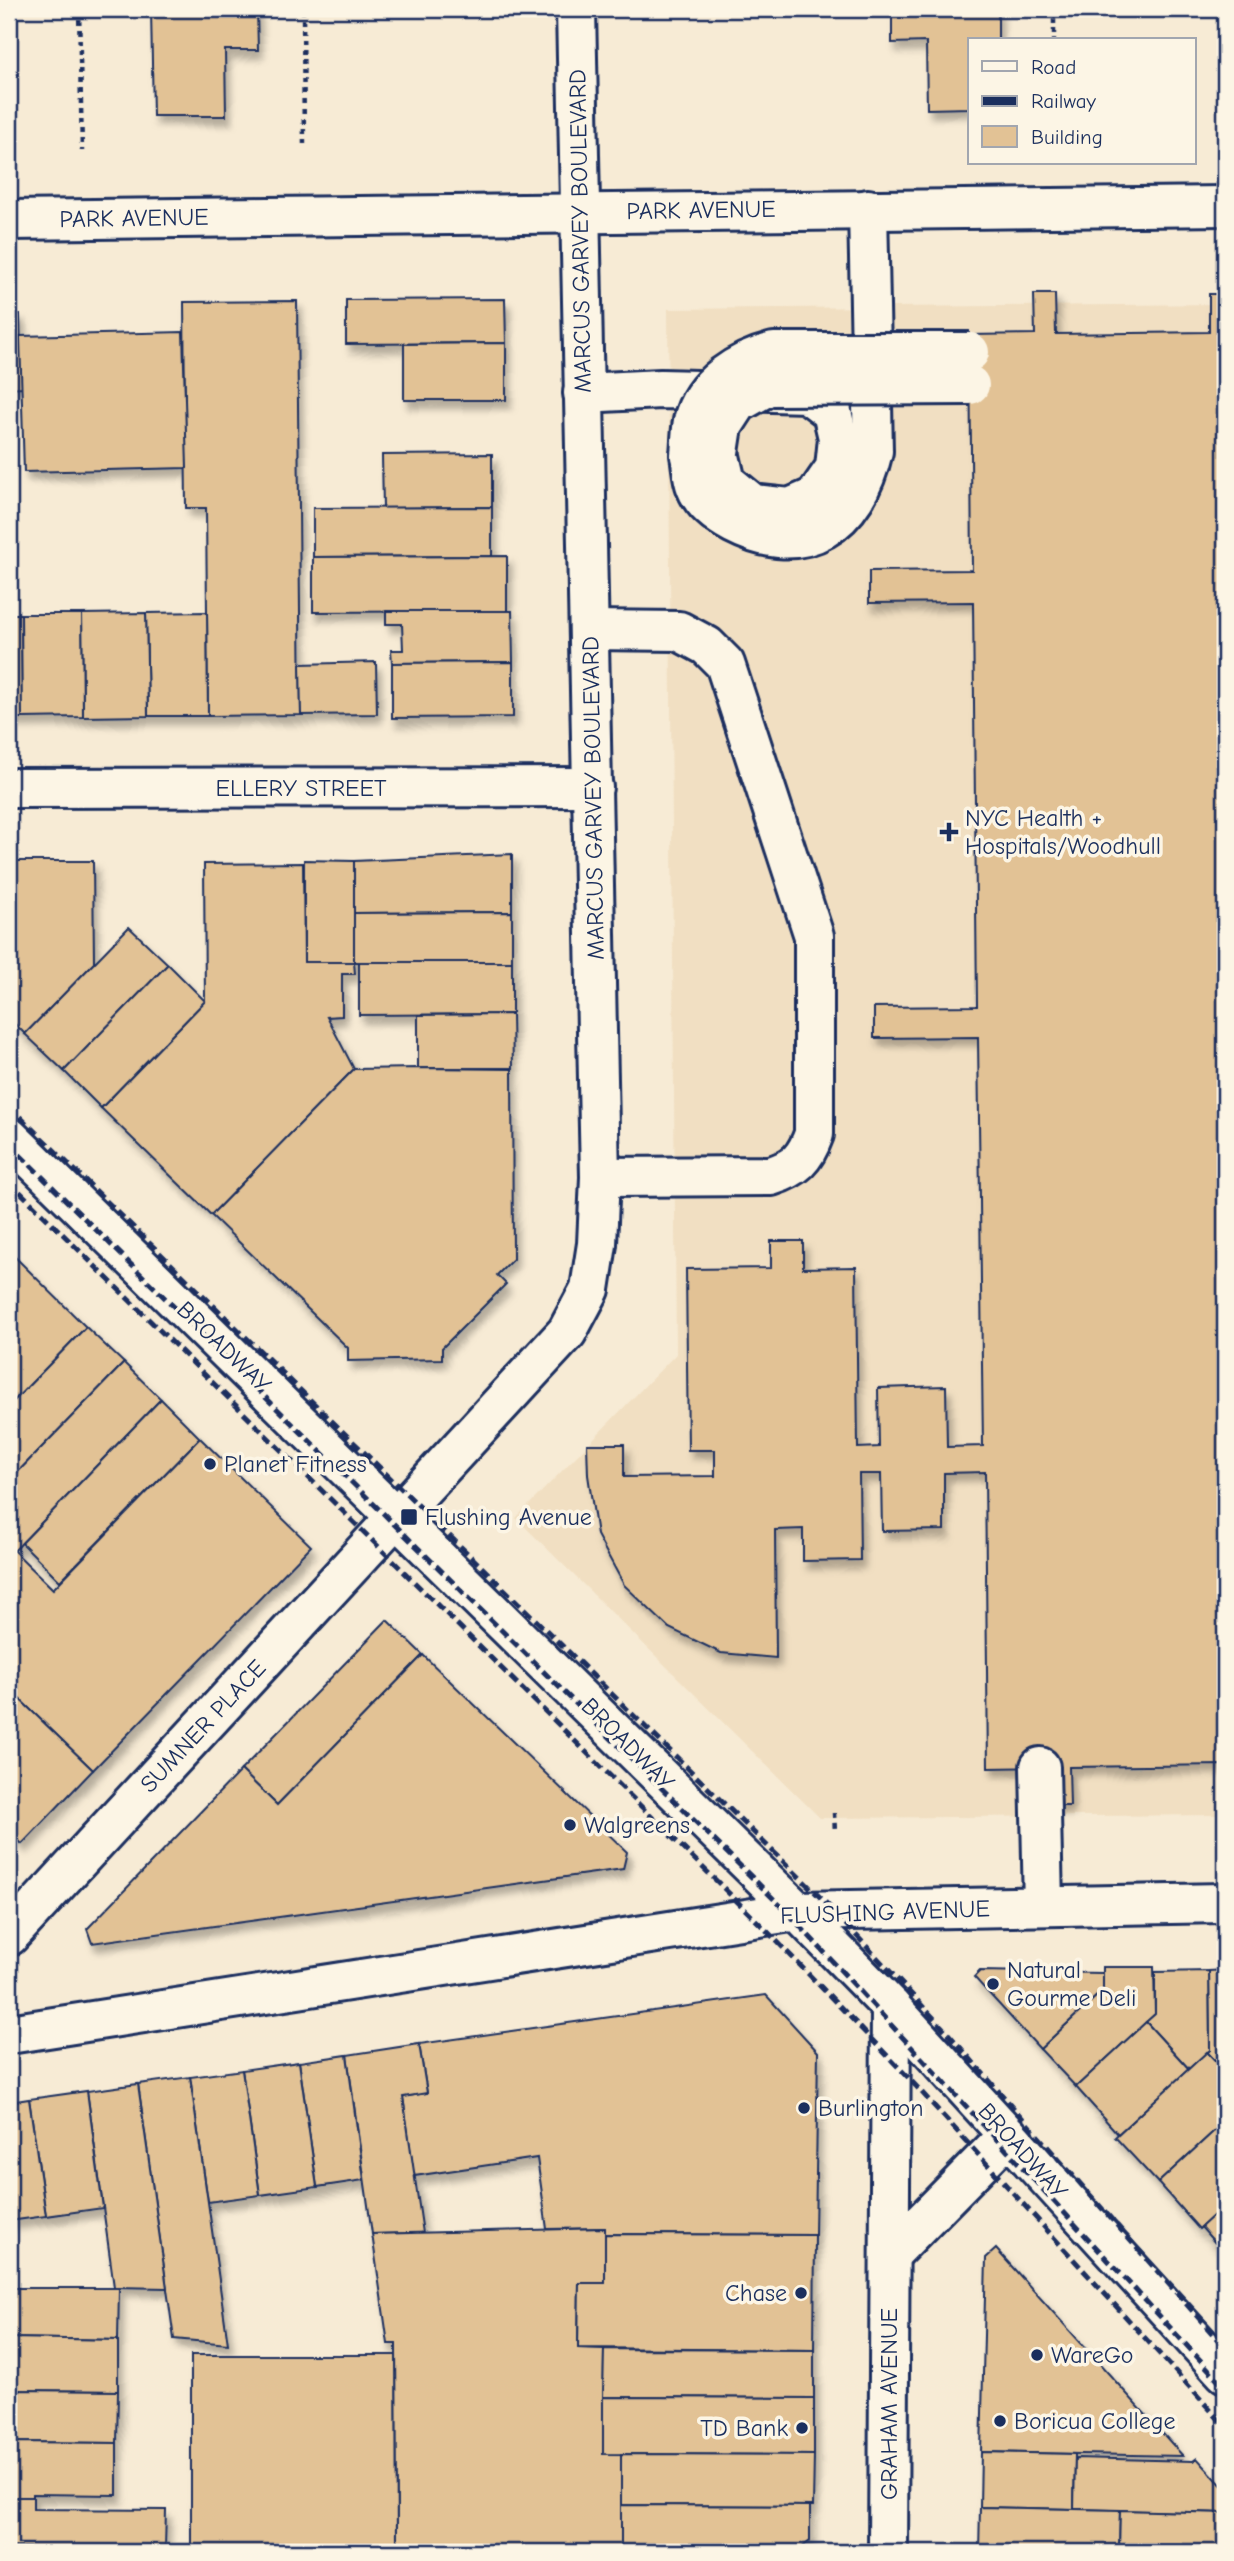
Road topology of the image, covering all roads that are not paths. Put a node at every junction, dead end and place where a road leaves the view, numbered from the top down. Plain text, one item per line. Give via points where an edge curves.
1 (576, 9) edge
2 (1225, 206) edge
3 (868, 209) junction
4 (578, 212) junction
5 (9, 220) edge
6 (970, 369) dead end
7 (583, 393) junction
8 (704, 453) junction
9 (590, 630) junction
10 (593, 787) junction
11 (9, 788) edge
12 (14, 1153) edge
13 (600, 1177) junction
14 (398, 1516) junction
15 (1040, 1767) dead end
16 (1225, 1903) edge
17 (1043, 1906) junction
18 (797, 1911) junction
19 (9, 1936) edge
20 (891, 2007) junction
21 (9, 2034) edge
22 (1008, 2135) junction
23 (890, 2255) junction
24 (1225, 2373) edge
25 (888, 2552) edge

1 - 4 street, MARCUS GARVEY BOULEVARD
2 - 3 street, PARK AVENUE
3 - 4 street, PARK AVENUE
3 - 8 street via 873,451 866,482 849,509 820,531 790,540 752,534 718,516 696,488
4 - 5 street, PARK AVENUE
4 - 7 street, MARCUS GARVEY BOULEVARD
6 - 8 street, bridge via 774,352 744,360 713,384 693,419
7 - 8 street via 661,389 807,393 831,412 838,438 835,468 815,497 790,508 754,504 726,482
7 - 9 street, MARCUS GARVEY BOULEVARD
9 - 10 street, MARCUS GARVEY BOULEVARD
9 - 13 street via 679,631 707,646 724,664 814,936 814,1134 807,1154 792,1169 771,1176
10 - 11 street, ELLERY STREET
10 - 13 street, MARCUS GARVEY BOULEVARD
12 - 14 street, BROADWAY
13 - 14 street, MARCUS GARVEY BOULEVARD via 590,1289 567,1332
14 - 18 street, BROADWAY
14 - 19 street, SUMNER PLACE
15 - 17 street
16 - 17 street, FLUSHING AVENUE
17 - 18 street, FLUSHING AVENUE
18 - 20 street, BROADWAY
18 - 21 street, FLUSHING AVENUE
20 - 22 street, BROADWAY
20 - 23 street, GRAHAM AVENUE
22 - 23 street
22 - 24 street, BROADWAY
23 - 25 street, GRAHAM AVENUE

